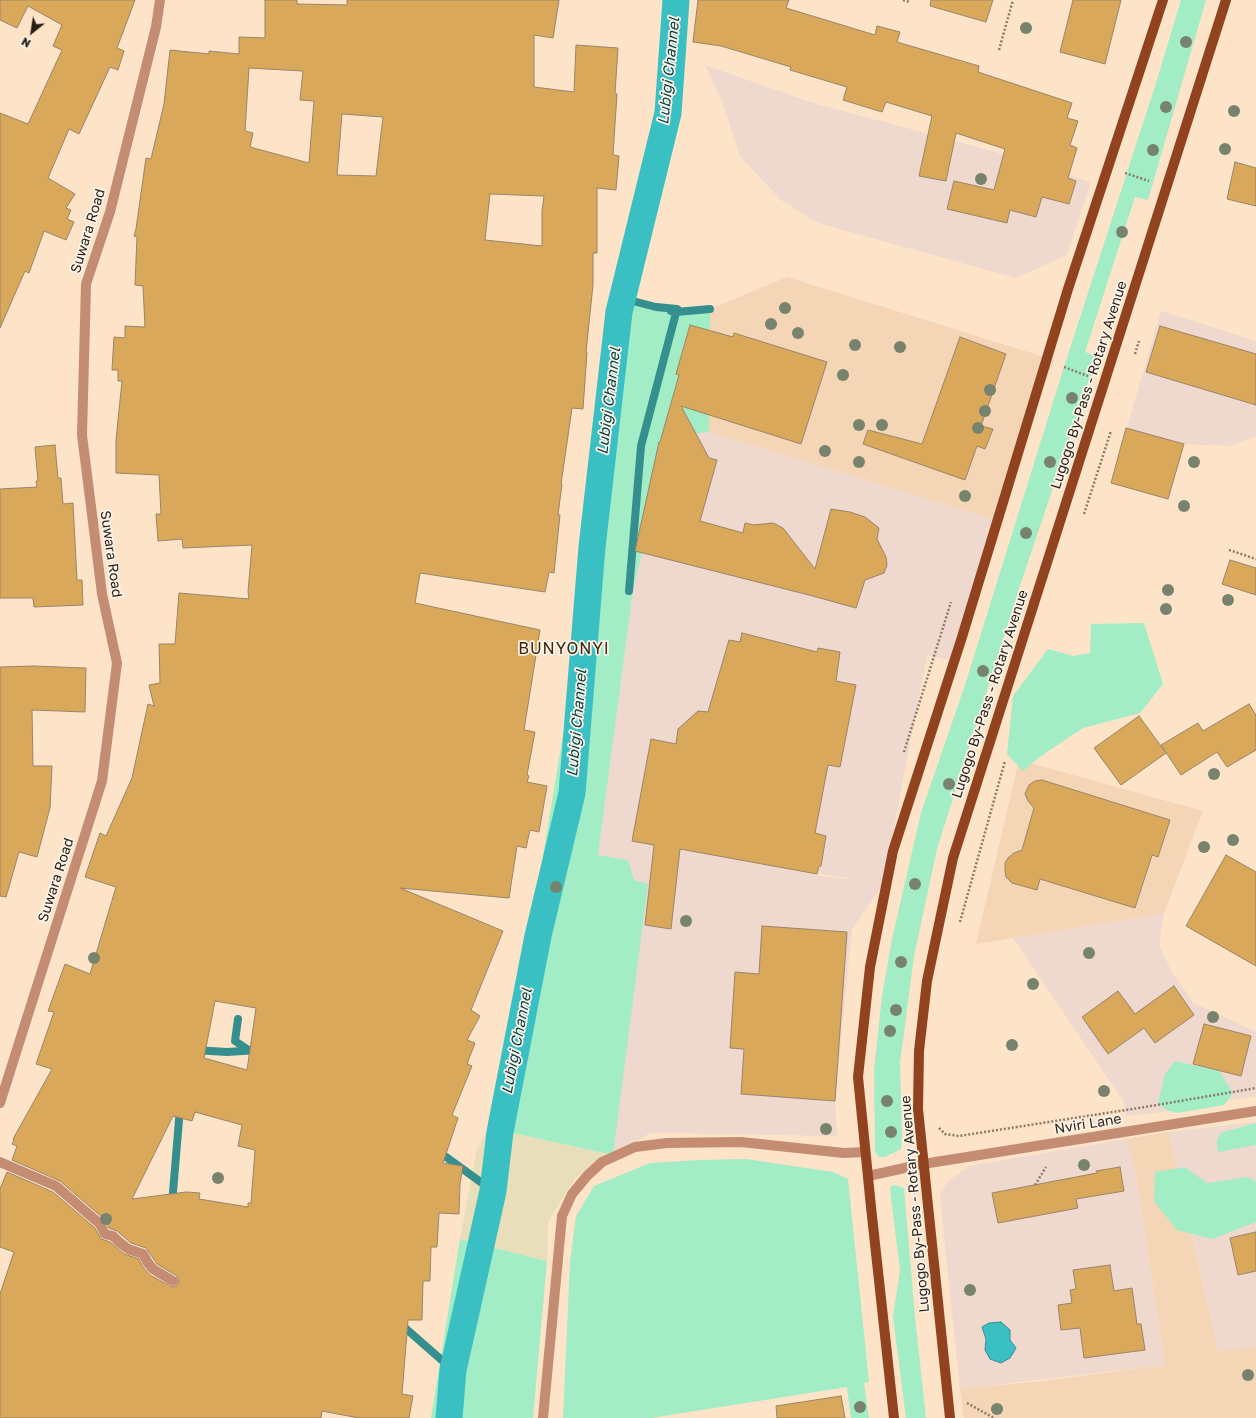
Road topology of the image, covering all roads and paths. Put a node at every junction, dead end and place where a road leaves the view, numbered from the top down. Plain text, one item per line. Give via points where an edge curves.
1 (160, 0) edge
2 (903, 0) edge
3 (1013, 0) edge
4 (1163, 0) edge
5 (1226, 0) edge
6 (910, 2) dead end
7 (999, 50) dead end
8 (1107, 168) junction
9 (1167, 186) junction
10 (1064, 368) dead end
11 (1090, 377) dead end
12 (1111, 431) dead end
13 (1083, 516) dead end
14 (1229, 550) dead end
15 (1256, 559) edge
16 (1006, 758) dead end
17 (960, 924) dead end
18 (1256, 1088) edge
19 (0, 1103) edge
20 (1256, 1111) edge
21 (938, 1127) dead end
22 (865, 1152) junction
23 (0, 1162) edge
24 (923, 1164) junction
25 (1046, 1167) dead end
26 (868, 1176) junction
27 (1035, 1185) dead end
28 (172, 1281) dead end
29 (964, 1402) dead end
30 (543, 1418) edge
31 (894, 1418) edge
32 (950, 1418) edge
33 (994, 1418) edge

1 - 19 street, Suwara Road via 156,27 110,212 86,284 82,435 102,594 117,663 102,781
2 - 6 path
3 - 7 path
4 - 8 main road
5 - 9 main road, Lugogo By-Pass - Rotary Avenue
8 - 9 path
8 - 22 main road via 893,851 870,967 858,1076
9 - 24 main road, Lugogo By-Pass - Rotary Avenue via 952,858 927,982 919,1051 918,1109
10 - 11 path
12 - 13 path
14 - 15 path
16 - 17 path
18 - 21 path via 959,1136 945,1134
20 - 24 street, Nviri Lane
22 - 26 main road
22 - 30 street via 844,1153 741,1142 667,1143 634,1147 602,1162 572,1194 562,1216
23 - 28 street via 56,1186 100,1224 105,1234 113,1236 128,1249 143,1254 153,1269
24 - 26 street, Nviri Lane
24 - 32 main road, Lugogo By-Pass - Rotary Avenue
25 - 27 path
26 - 31 main road
29 - 33 path

